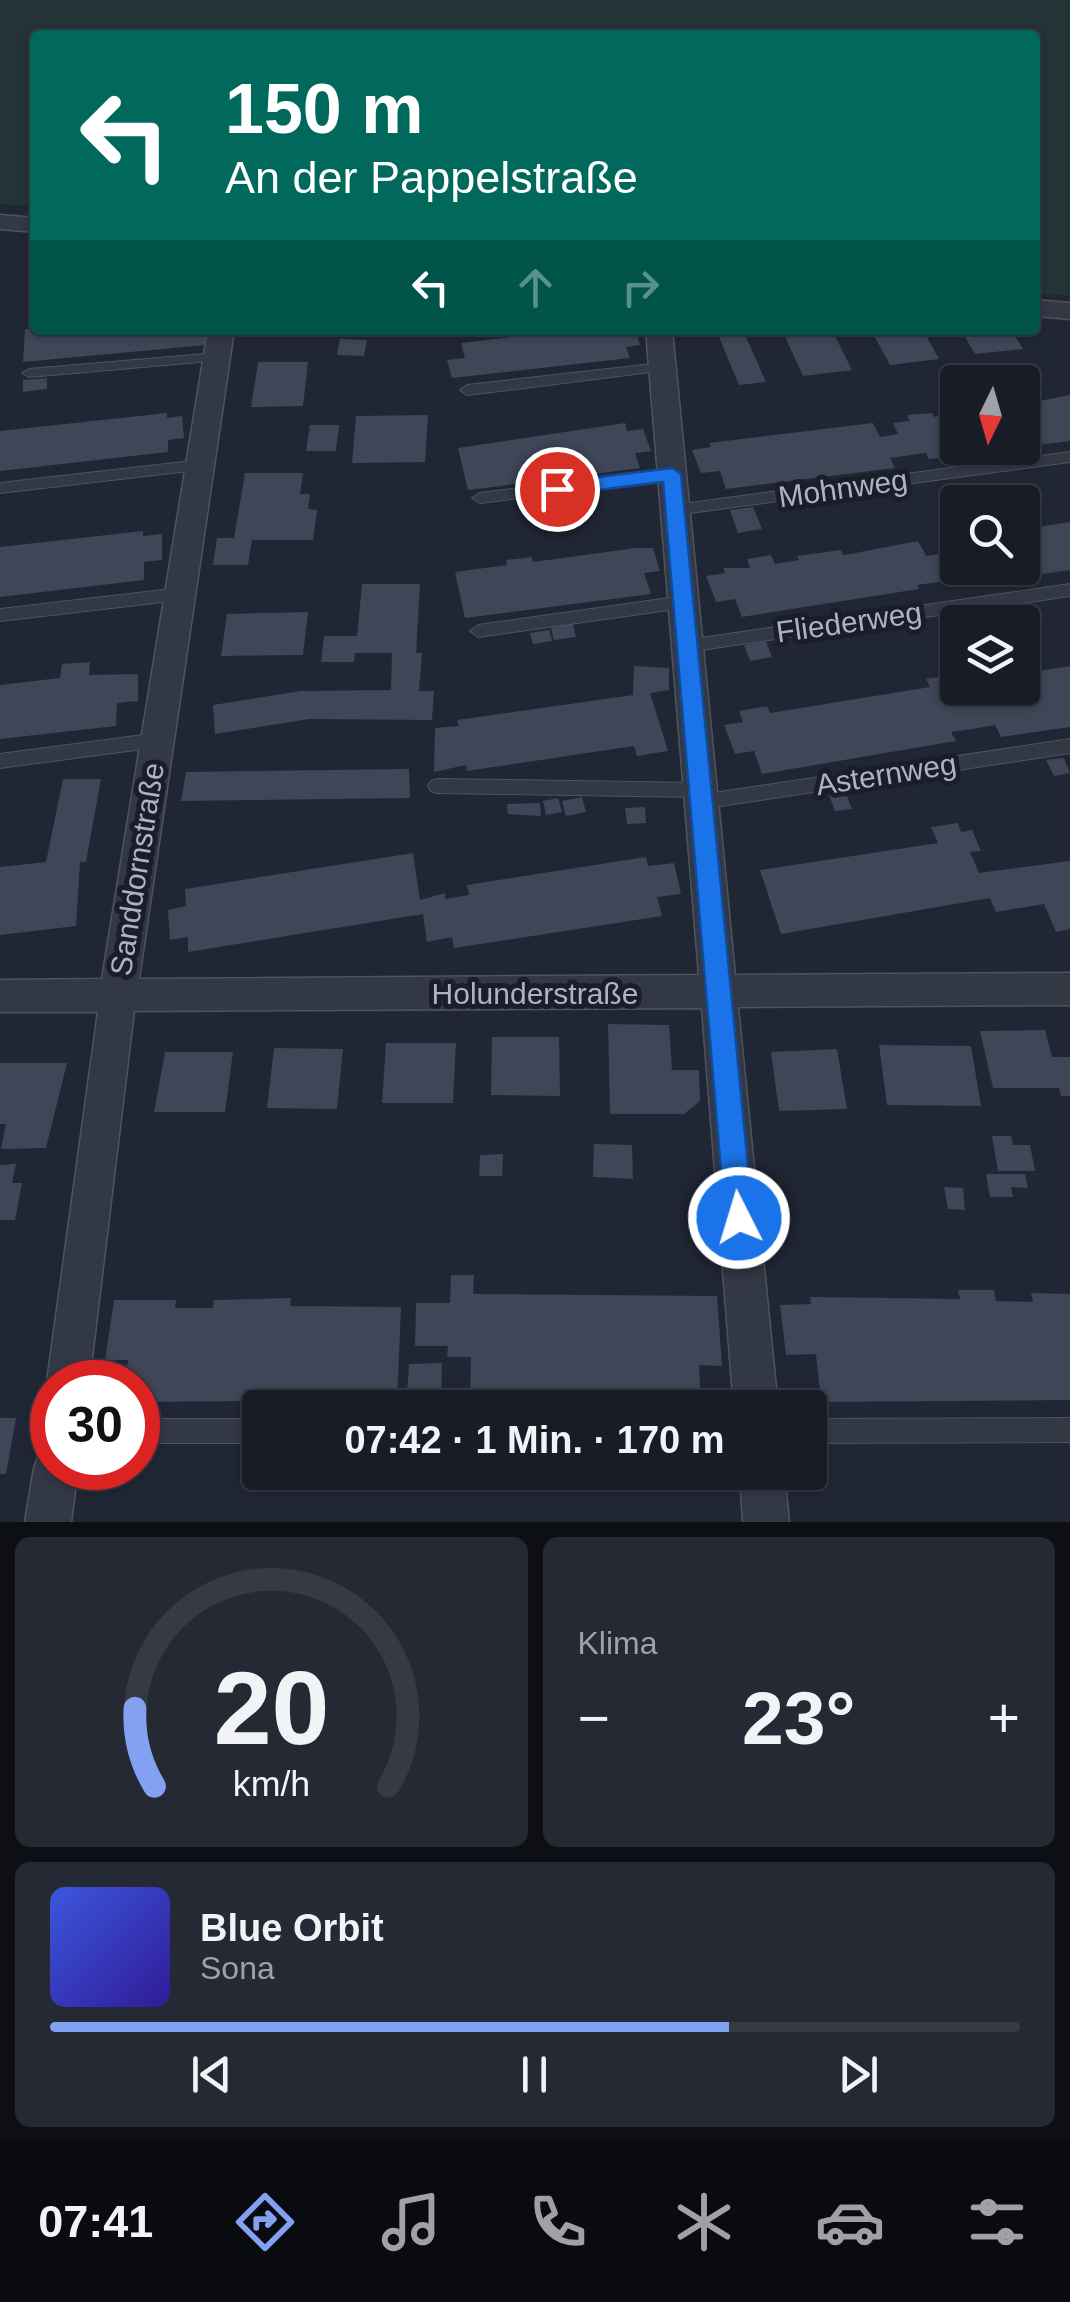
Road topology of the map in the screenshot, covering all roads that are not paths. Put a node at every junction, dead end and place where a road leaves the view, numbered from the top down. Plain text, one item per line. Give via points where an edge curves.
1 (0, 222) edge
2 (30, 225) edge
3 (1040, 308) edge
4 (1070, 311) edge
5 (659, 335) edge
6 (219, 343) edge
7 (662, 367) junction
8 (28, 373) dead end
9 (468, 390) dead end
10 (1070, 457) edge
11 (200, 465) junction
12 (672, 474) junction
13 (0, 488) edge
14 (480, 498) dead end
15 (675, 510) junction
16 (1070, 590) edge
17 (180, 594) junction
18 (683, 602) junction
19 (0, 615) edge
20 (478, 630) dead end
21 (687, 646) junction
22 (158, 740) junction
23 (1070, 746) edge
24 (0, 761) edge
25 (437, 786) dead end
26 (701, 796) junction
27 (1070, 989) edge
28 (718, 992) junction
29 (118, 995) junction
30 (0, 996) edge
31 (71, 1360) edge
32 (754, 1390) edge
33 (1070, 1430) edge
34 (160, 1431) edge
35 (242, 1431) edge
36 (827, 1431) edge
37 (53, 1490) edge
38 (763, 1490) edge
39 (48, 1522) edge
40 (766, 1522) edge

1 - 2 street
3 - 4 street
5 - 7 street
6 - 8 lane, Sanddornstraße
6 - 11 street, Sanddornstraße
7 - 9 lane
7 - 12 street
10 - 15 lane, Mohnweg
11 - 13 lane
11 - 17 street, Sanddornstraße
12 - 14 lane
12 - 15 street
15 - 18 street
16 - 21 lane, Fliederweg
17 - 19 lane
17 - 22 street, Sanddornstraße
18 - 20 lane
18 - 21 street
21 - 26 street
22 - 24 lane
22 - 29 street, Sanddornstraße
23 - 26 lane, Asternweg
25 - 26 lane, Asternweg
26 - 28 street
27 - 28 street, Holunderstraße
28 - 29 street, Holunderstraße
28 - 32 street
29 - 30 street, Holunderstraße
29 - 31 street, Sanddornstraße
33 - 36 lane
34 - 35 lane
37 - 39 street
38 - 40 street

